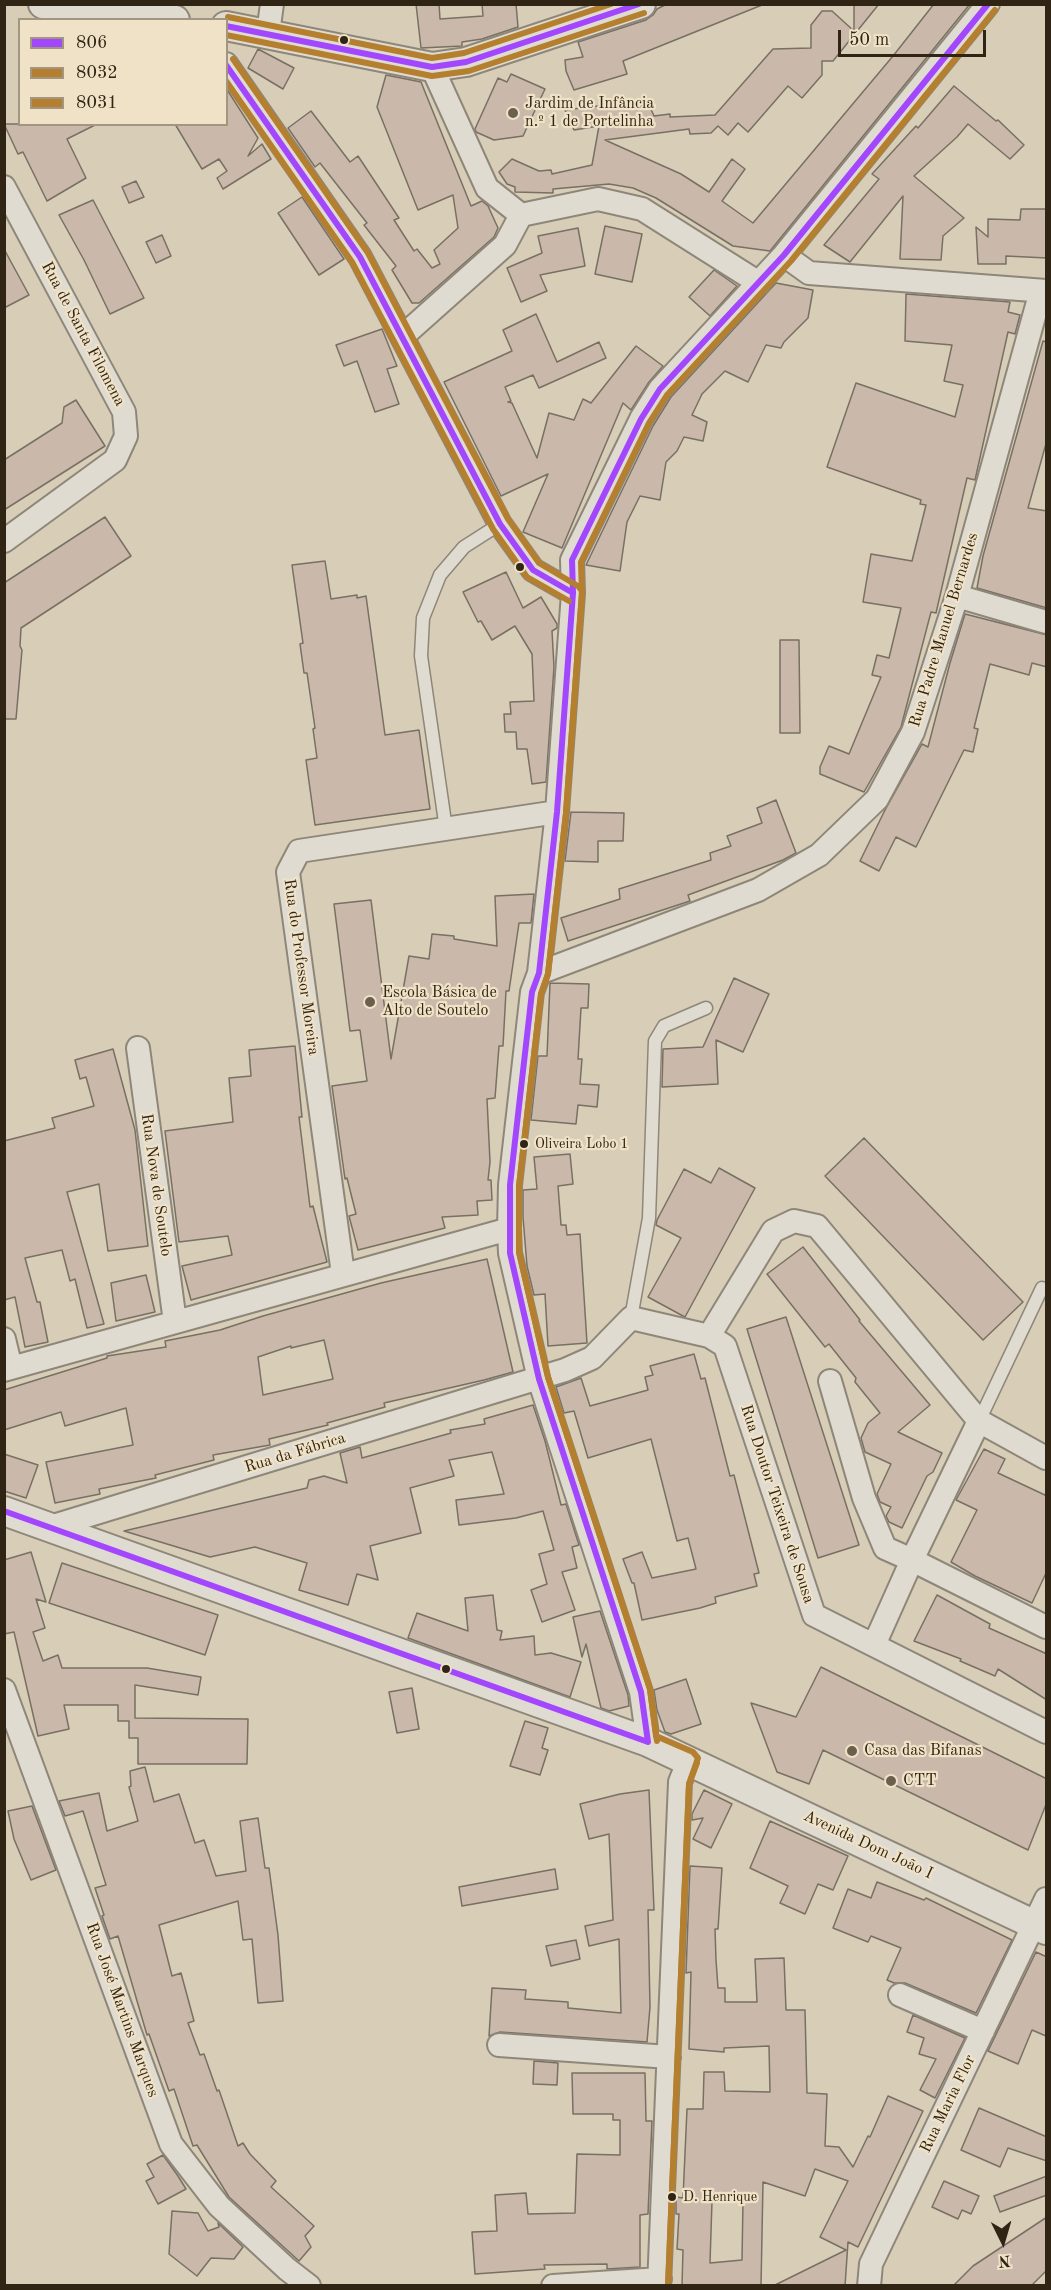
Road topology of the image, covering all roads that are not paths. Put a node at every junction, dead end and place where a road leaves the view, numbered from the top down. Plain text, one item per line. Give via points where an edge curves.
1 (43, 4) edge
2 (272, 4) edge
3 (641, 4) edge
4 (988, 4) edge
5 (158, 18) edge
6 (228, 26) edge
7 (268, 33) junction
8 (228, 67) edge
9 (432, 67) junction
10 (4, 186) edge
11 (520, 215) junction
12 (784, 255) junction
13 (759, 284) junction
14 (1044, 291) edge
15 (403, 336) junction
16 (500, 524) junction
17 (4, 541) edge
18 (573, 593) junction
19 (957, 596) junction
20 (1047, 622) edge
21 (557, 812) junction
22 (446, 829) junction
23 (539, 973) junction
24 (706, 1008) dead end
25 (138, 1048) dead end
26 (509, 1229) junction
27 (343, 1274) junction
28 (1042, 1288) dead end
29 (631, 1318) junction
30 (175, 1322) junction
31 (709, 1336) junction
32 (4, 1339) edge
33 (8, 1369) edge
34 (539, 1379) junction
35 (830, 1381) dead end
36 (979, 1421) junction
37 (1047, 1458) edge
38 (6, 1518) edge
39 (50, 1527) junction
40 (912, 1560) junction
41 (1047, 1627) edge
42 (874, 1646) junction
43 (5, 1691) edge
44 (1047, 1732) edge
45 (648, 1742) junction
46 (689, 1760) junction
47 (1042, 1918) edge
48 (900, 1995) dead end
49 (983, 2031) junction
50 (500, 2045) dead end
51 (669, 2057) junction
52 (659, 2282) edge
53 (309, 2286) edge
54 (553, 2286) edge
55 (869, 2286) edge

1 - 5 street
2 - 7 street
3 - 9 street via 466,62
4 - 12 street
6 - 7 street
7 - 9 street
8 - 15 street via 360,257
9 - 11 street via 487,188
10 - 17 street, Rua de Santa Filomena via 124,412 126,436 115,460
11 - 13 street via 598,199 642,209
11 - 15 street via 505,244
12 - 13 street
12 - 14 street via 809,273
13 - 18 street via 660,388 641,419 572,560
14 - 19 street, Rua Padre Manuel Bernardes
15 - 16 street
16 - 18 street via 533,570
16 - 22 lane via 464,547 440,575 423,618 421,656
18 - 21 street
19 - 20 street
19 - 23 street, Rua Padre Manuel Bernardes via 913,732 877,799 819,855 758,890
21 - 22 street, Rua do Professor Moreira
21 - 23 street
22 - 27 street, Rua do Professor Moreira via 299,851 288,872
23 - 26 street via 532,992 510,1185
24 - 29 lane via 664,1026 655,1041 649,1218
25 - 30 street, Rua Nova de Soutelo
26 - 27 street
26 - 34 street via 510,1253
27 - 30 street
28 - 36 lane
29 - 31 street
29 - 34 street via 592,1358
30 - 33 street
31 - 36 street via 773,1231 794,1221 817,1226
31 - 42 street, Rua Doutor Teixeira de Sousa via 725,1346 814,1615
32 - 33 street
34 - 39 street, Rua da Fábrica
34 - 45 street via 642,1692
35 - 40 street via 864,1498 885,1548
36 - 37 street
36 - 40 street
38 - 39 street, Avenida Dom João I
39 - 45 street, Avenida Dom João I
40 - 41 street
40 - 42 street
42 - 44 street, Rua Doutor Teixeira de Sousa
43 - 53 street, Rua José Martins Marques via 171,2144 219,2206
45 - 46 street, Avenida Dom João I
46 - 47 street, Avenida Dom João I
46 - 51 street via 680,1782
47 - 49 street, Rua Maria Flor
48 - 49 street
49 - 55 street, Rua Maria Flor via 872,2264
50 - 51 street
51 - 52 street
52 - 54 street

